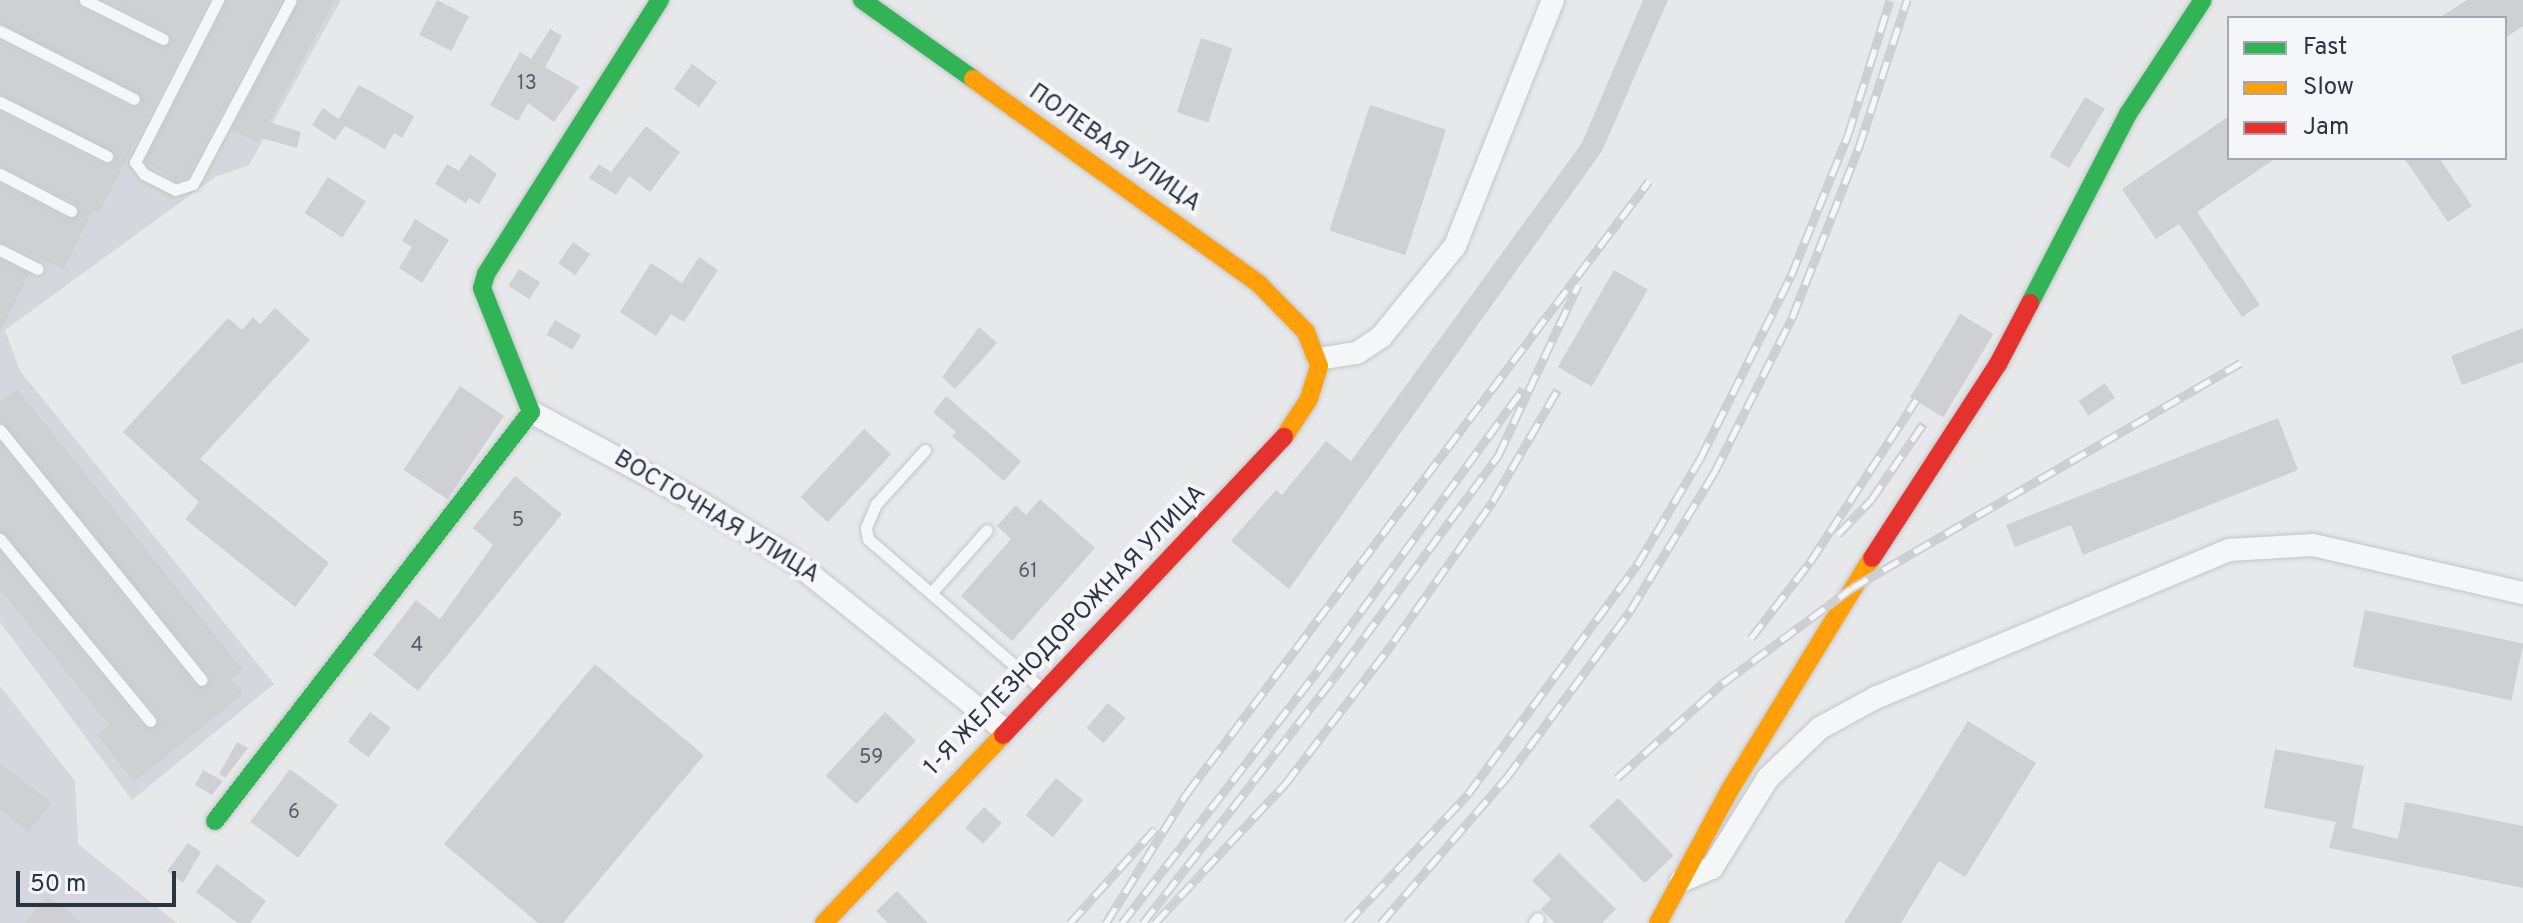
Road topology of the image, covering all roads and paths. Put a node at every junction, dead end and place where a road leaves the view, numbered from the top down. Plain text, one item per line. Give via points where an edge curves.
1 (85, 0) edge
2 (218, 0) edge
3 (291, 0) edge
4 (660, 0) edge
5 (862, 0) edge
6 (1553, 0) edge
7 (2203, 0) edge
8 (0, 31) edge
9 (163, 39) dead end
10 (134, 99) dead end
11 (0, 102) edge
12 (107, 156) dead end
13 (0, 174) edge
14 (71, 211) dead end
15 (0, 250) edge
16 (38, 269) dead end
17 (1318, 359) junction
18 (531, 412) junction
19 (0, 430) edge
20 (925, 450) dead end
21 (987, 530) dead end
22 (0, 539) edge
23 (931, 593) junction
24 (2523, 593) edge
25 (202, 680) dead end
26 (1042, 689) junction
27 (150, 721) dead end
28 (1003, 729) junction
29 (215, 821) dead end
30 (1681, 881) junction
31 (824, 923) edge
32 (1658, 923) edge

1 - 9 lane
2 - 3 lane via 135,162 144,174 175,190 193,184
4 - 18 main road via 486,274 482,288
5 - 17 main road, ПОЛЕВАЯ УЛИЦА via 1259,284 1298,320
6 - 17 street via 1455,246 1381,337 1357,353
7 - 30 main road via 2128,114 1998,364 1837,613
8 - 10 lane
11 - 12 lane
13 - 14 lane
15 - 16 lane
17 - 26 main road, 1-Я ЖЕЛЕЗНОДОРОЖНАЯ УЛИЦА via 1316,385 1279,444
18 - 28 street, ВОСТОЧНАЯ УЛИЦА via 791,559
18 - 29 main road
19 - 25 lane
20 - 23 lane via 876,504 866,528 868,539
21 - 23 lane
22 - 27 lane
23 - 26 lane
24 - 30 street via 2313,545 2229,550 1875,698 1820,728 1768,778 1712,868
26 - 28 main road, 1-Я ЖЕЛЕЗНОДОРОЖНАЯ УЛИЦА
28 - 31 main road, 1-Я ЖЕЛЕЗНОДОРОЖНАЯ УЛИЦА
30 - 32 main road

